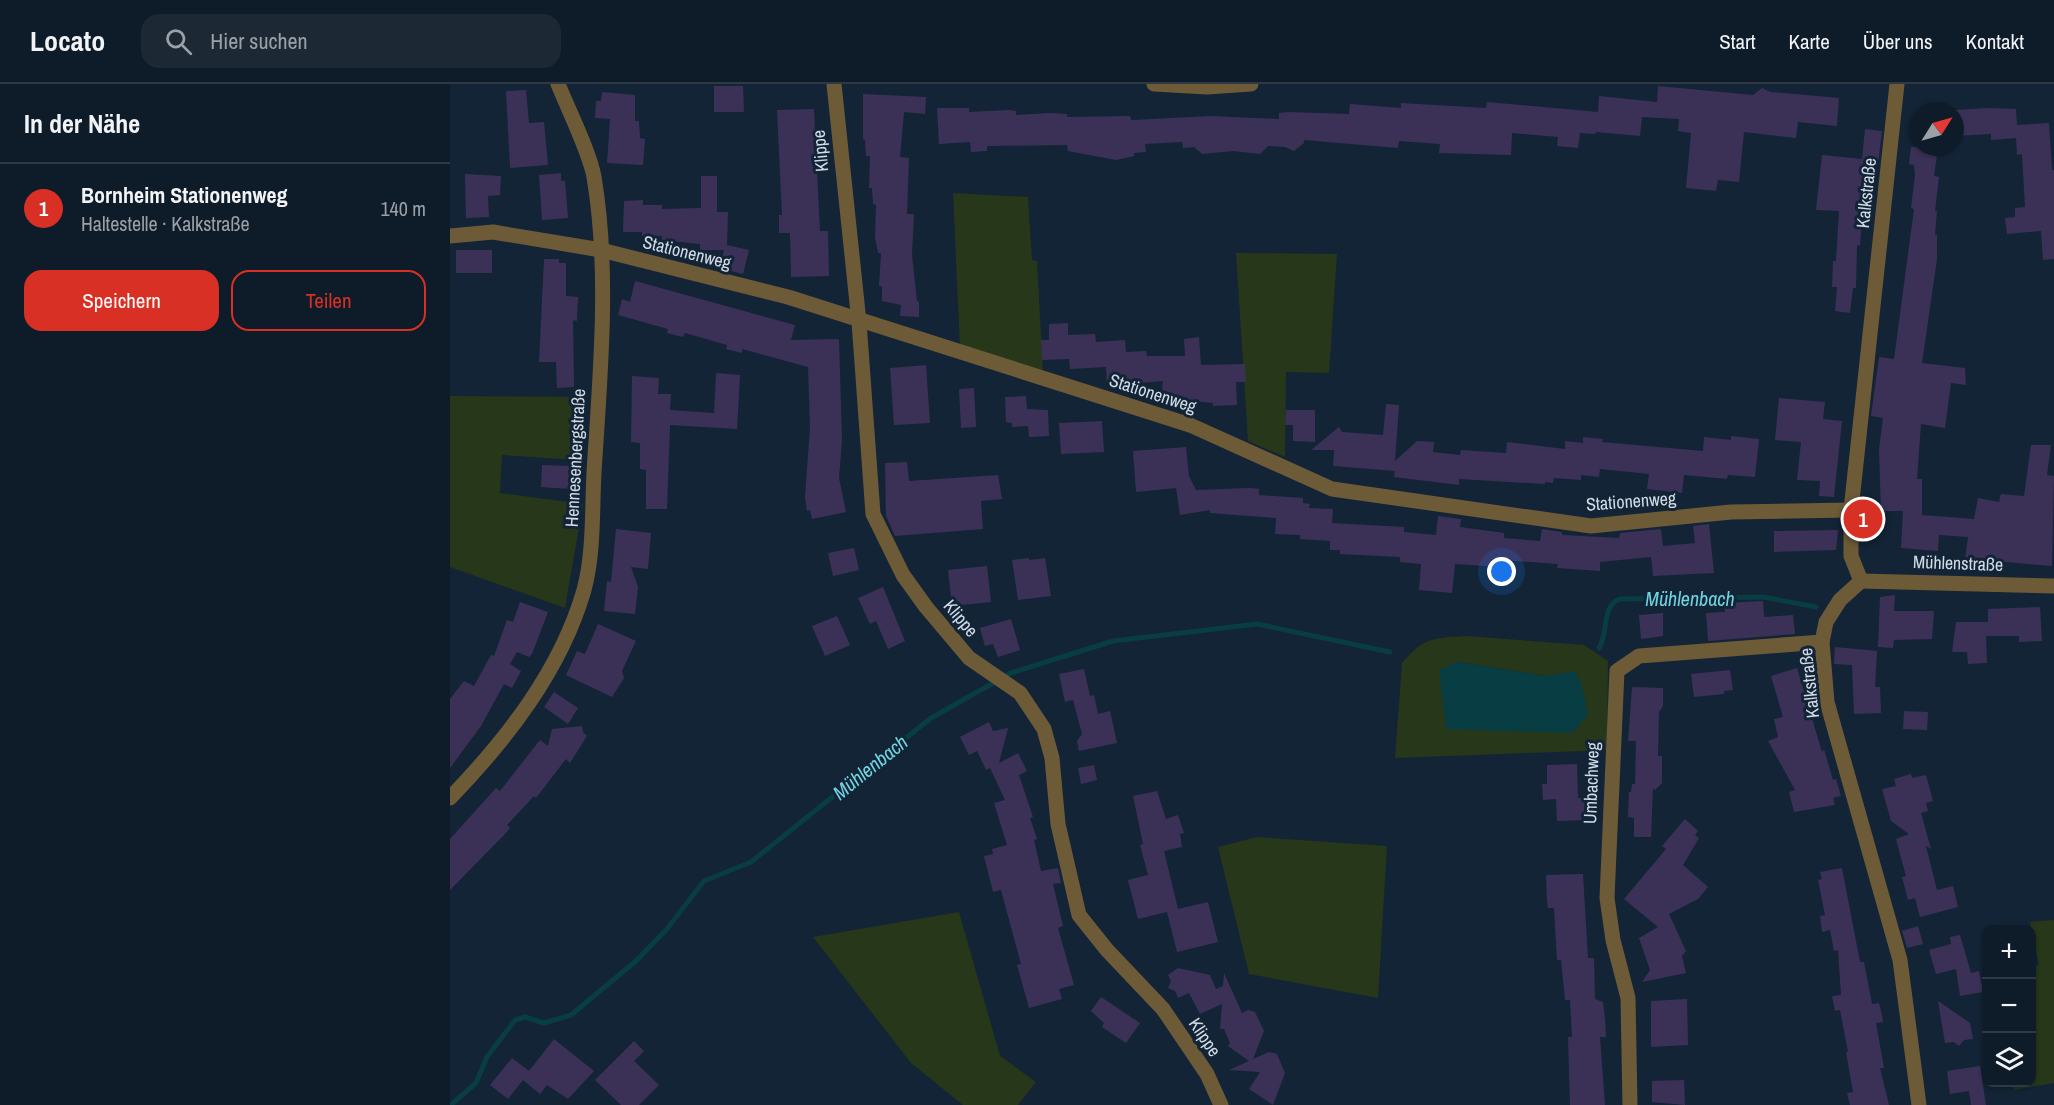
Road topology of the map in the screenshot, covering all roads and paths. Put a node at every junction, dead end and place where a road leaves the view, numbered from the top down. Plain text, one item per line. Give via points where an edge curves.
1 (558, 84) edge
2 (834, 84) edge
3 (1154, 84) edge
4 (1251, 84) edge
5 (1897, 84) edge
6 (450, 236) edge
7 (601, 250) junction
8 (859, 322) junction
9 (1851, 510) junction
10 (1862, 581) junction
11 (2054, 585) edge
12 (1822, 642) junction
13 (450, 798) edge
14 (1221, 1105) edge
15 (1630, 1105) edge
16 (1919, 1105) edge

1 - 7 street, Hennesenbergstraße via 594,175
2 - 8 street, Klippe
3 - 4 street
5 - 9 street, Kalkstraße
6 - 7 street, Stationenweg via 493,231
7 - 8 street, Stationenweg via 788,297
7 - 13 street, Hennesenbergstraße via 598,398 584,590 555,663 507,734
8 - 9 street, Stationenweg via 1190,425 1332,489 1591,526 1731,512
8 - 14 street, Klippe via 873,514 903,575 969,658 1020,693 1044,729 1052,758 1058,824 1079,915 1163,1009 1207,1074
9 - 10 street, Kalkstraße via 1851,556
10 - 11 street, Mühlenstraße
10 - 12 street, Kalkstraße via 1840,600 1826,622
12 - 15 street, Umbachweg via 1639,656 1617,671 1607,898 1628,998
12 - 16 street, Kalkstraße via 1827,702 1900,960

